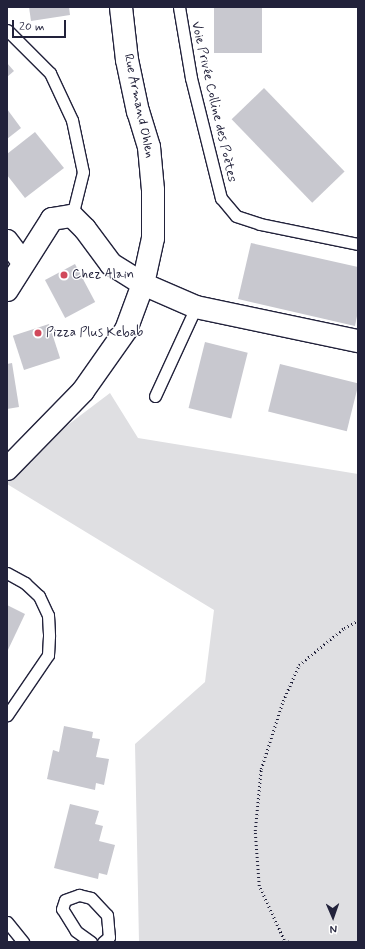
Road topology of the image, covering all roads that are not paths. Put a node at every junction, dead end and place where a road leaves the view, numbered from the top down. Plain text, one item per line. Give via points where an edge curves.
1 (121, 7) edge
2 (179, 7) edge
3 (7, 30) edge
4 (72, 216) junction
5 (7, 241) edge
6 (358, 244) edge
7 (23, 262) junction
8 (143, 284) junction
9 (7, 290) edge
10 (196, 307) junction
11 (358, 341) edge
12 (155, 396) dead end
13 (7, 469) edge
14 (7, 573) edge
15 (7, 715) edge
16 (7, 922) edge
17 (23, 942) edge
18 (91, 942) edge
19 (103, 942) edge

1 - 8 main road, Rue Armand Ohlen via 127,60 138,112 149,147 153,190 153,238
2 - 6 lane, Voie Privée Colline des Poètes via 191,78 221,198 236,216 260,224
3 - 4 lane via 50,73 72,120 84,172
4 - 7 main road via 52,219
4 - 8 main road via 86,229 111,264
5 - 7 main road
7 - 9 main road
8 - 10 main road
8 - 13 main road, Rue Armand Ohlen via 126,330 83,391
10 - 11 main road
10 - 12 lane
14 - 15 lane via 25,583 39,596 48,615 49,636 48,655
16 - 17 lane
18 - 19 lane via 76,931 62,909 65,900 79,895 91,898 107,915 109,937

